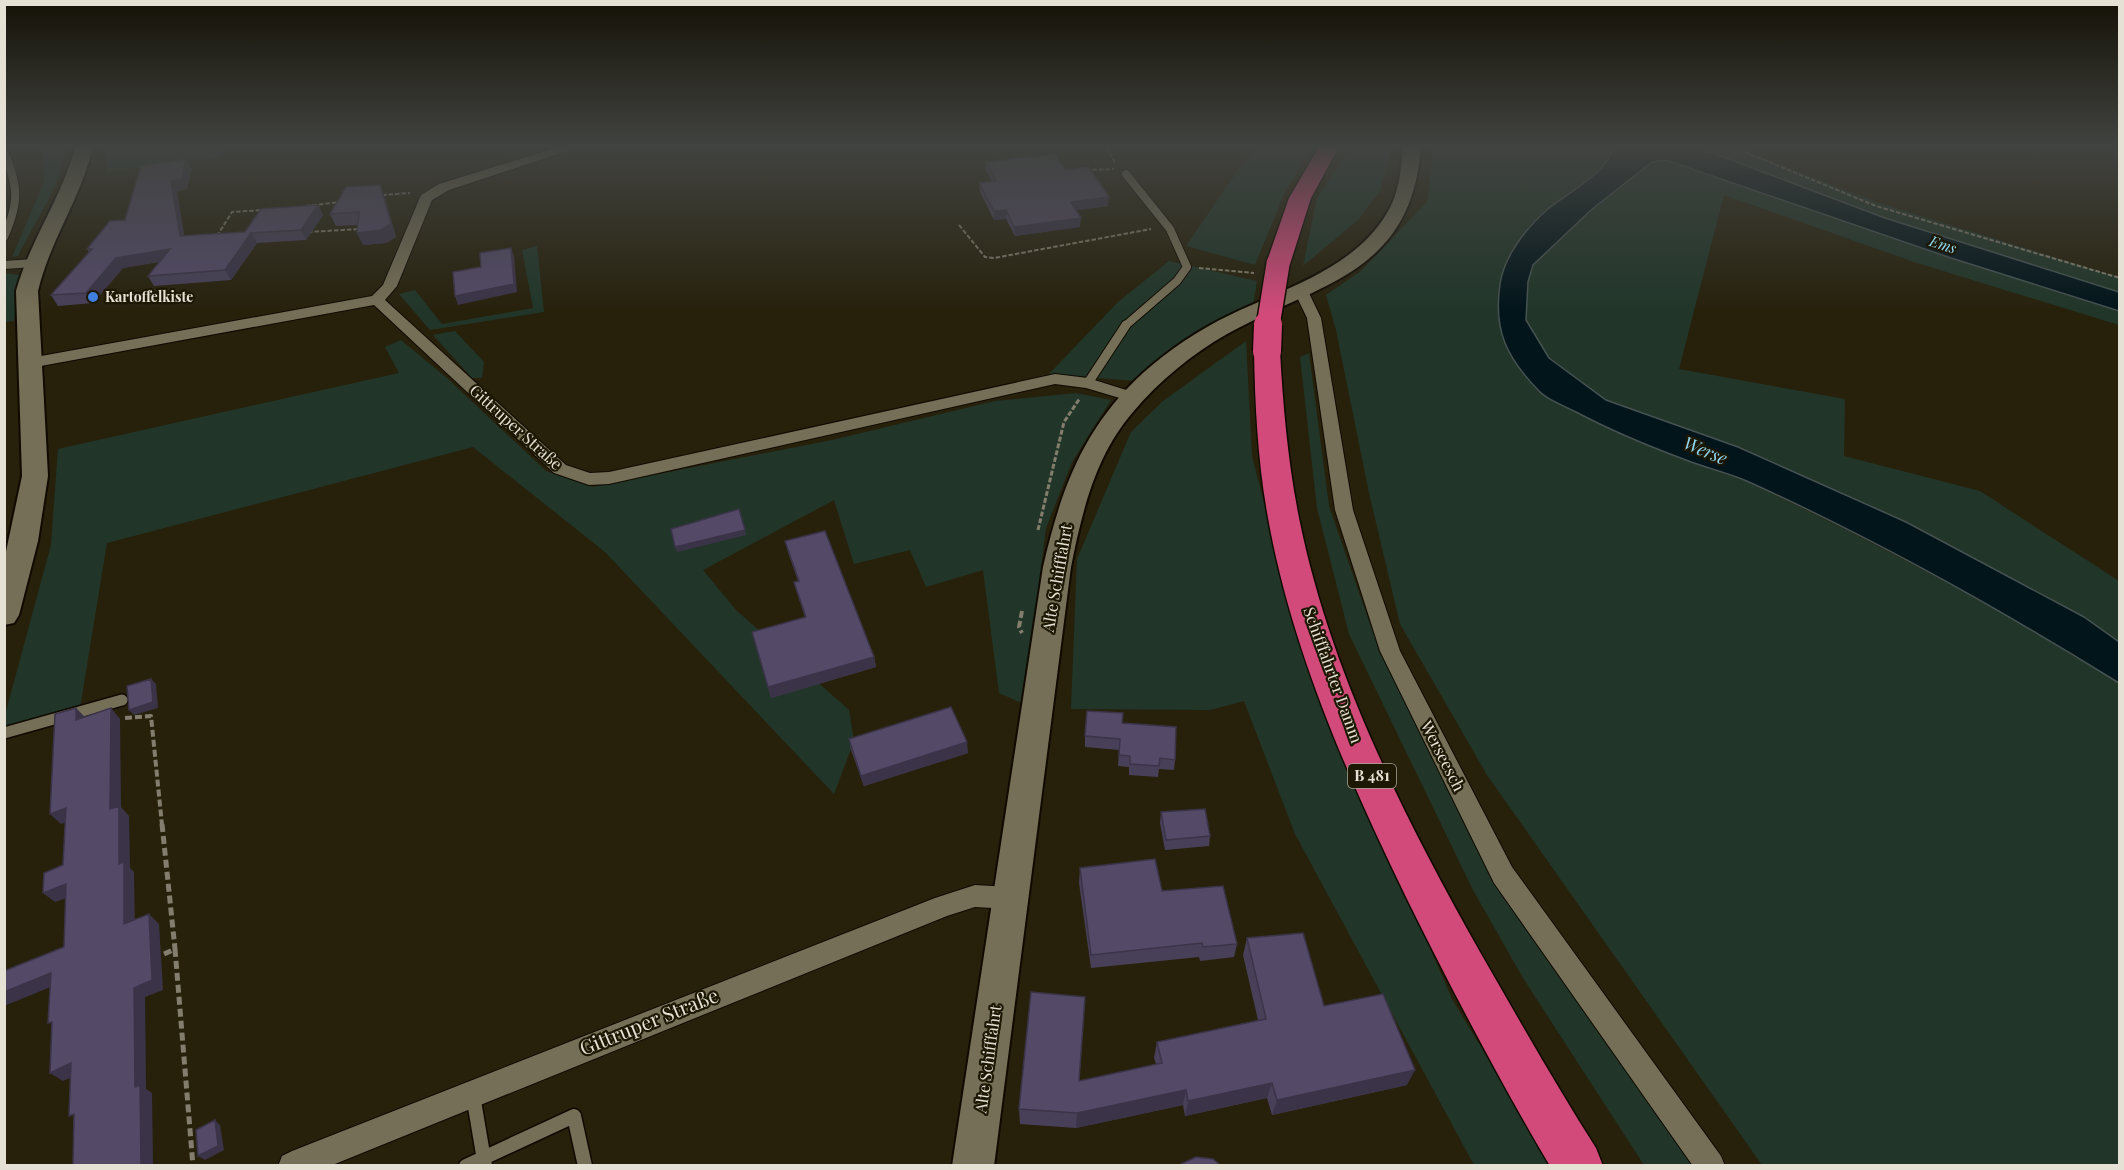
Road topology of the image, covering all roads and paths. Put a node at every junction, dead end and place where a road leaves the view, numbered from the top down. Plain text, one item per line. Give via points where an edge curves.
1 (18, 202) edge
2 (64, 202) edge
3 (341, 202) edge
4 (425, 202) edge
5 (1148, 202) edge
6 (1299, 202) edge
7 (1401, 202) edge
8 (1865, 202) edge
9 (302, 207) edge
10 (267, 209) edge
11 (959, 225) dead end
12 (1169, 228) junction
13 (363, 229) edge
14 (301, 232) edge
15 (4, 237) edge
16 (215, 239) edge
17 (34, 263) junction
18 (4, 265) edge
19 (1187, 267) junction
20 (1251, 273) dead end
21 (2120, 278) edge
22 (1301, 291) junction
23 (377, 300) junction
24 (30, 363) junction
25 (1088, 383) junction
26 (1133, 397) junction
27 (4, 615) edge
28 (123, 700) joint
29 (4, 733) edge
30 (1010, 898) junction
31 (175, 949) junction
32 (164, 954) dead end
33 (473, 1092) junction
34 (484, 1161) edge
35 (193, 1166) edge
36 (292, 1166) edge
37 (466, 1166) edge
38 (585, 1166) edge
39 (973, 1166) edge
40 (1578, 1166) edge
41 (1710, 1166) edge

1 - 15 lane
2 - 17 street
3 - 9 path
4 - 23 street via 390,286
5 - 12 lane
6 - 40 highway, Schifffahrter Damm / B 481, bridge via 1278,264 1269,311 1267,351 1268,413 1277,480 1301,588 1351,729 1411,862 1478,991
7 - 22 street, Alte Schifffahrt via 1385,231 1353,261
8 - 21 path
10 - 16 path via 231,212
11 - 12 path via 985,256 994,258
12 - 19 lane via 1184,250
13 - 14 path
17 - 18 lane
17 - 24 street via 27,291
19 - 20 path
19 - 25 lane via 1177,281 1128,322
22 - 26 street, Alte Schifffahrt via 1210,335 1156,374
22 - 41 street, Werseesch via 1314,318 1344,510 1390,651 1503,874
23 - 24 street
23 - 25 street, Gittruper Straße via 560,469 589,479 609,478 1034,383 1055,379
24 - 27 street via 35,476 24,541
25 - 26 street, Gittruper Straße
26 - 30 street, Alte Schifffahrt via 1094,450 1069,509
28 - 29 lane
28 - 31 path via 124,718 151,716
30 - 33 street, Gittruper Straße via 975,896 944,906
30 - 39 street, Alte Schifffahrt
31 - 32 path
31 - 35 path
33 - 34 lane
33 - 36 street, Gittruper Straße
34 - 37 lane
34 - 38 lane via 574,1116

